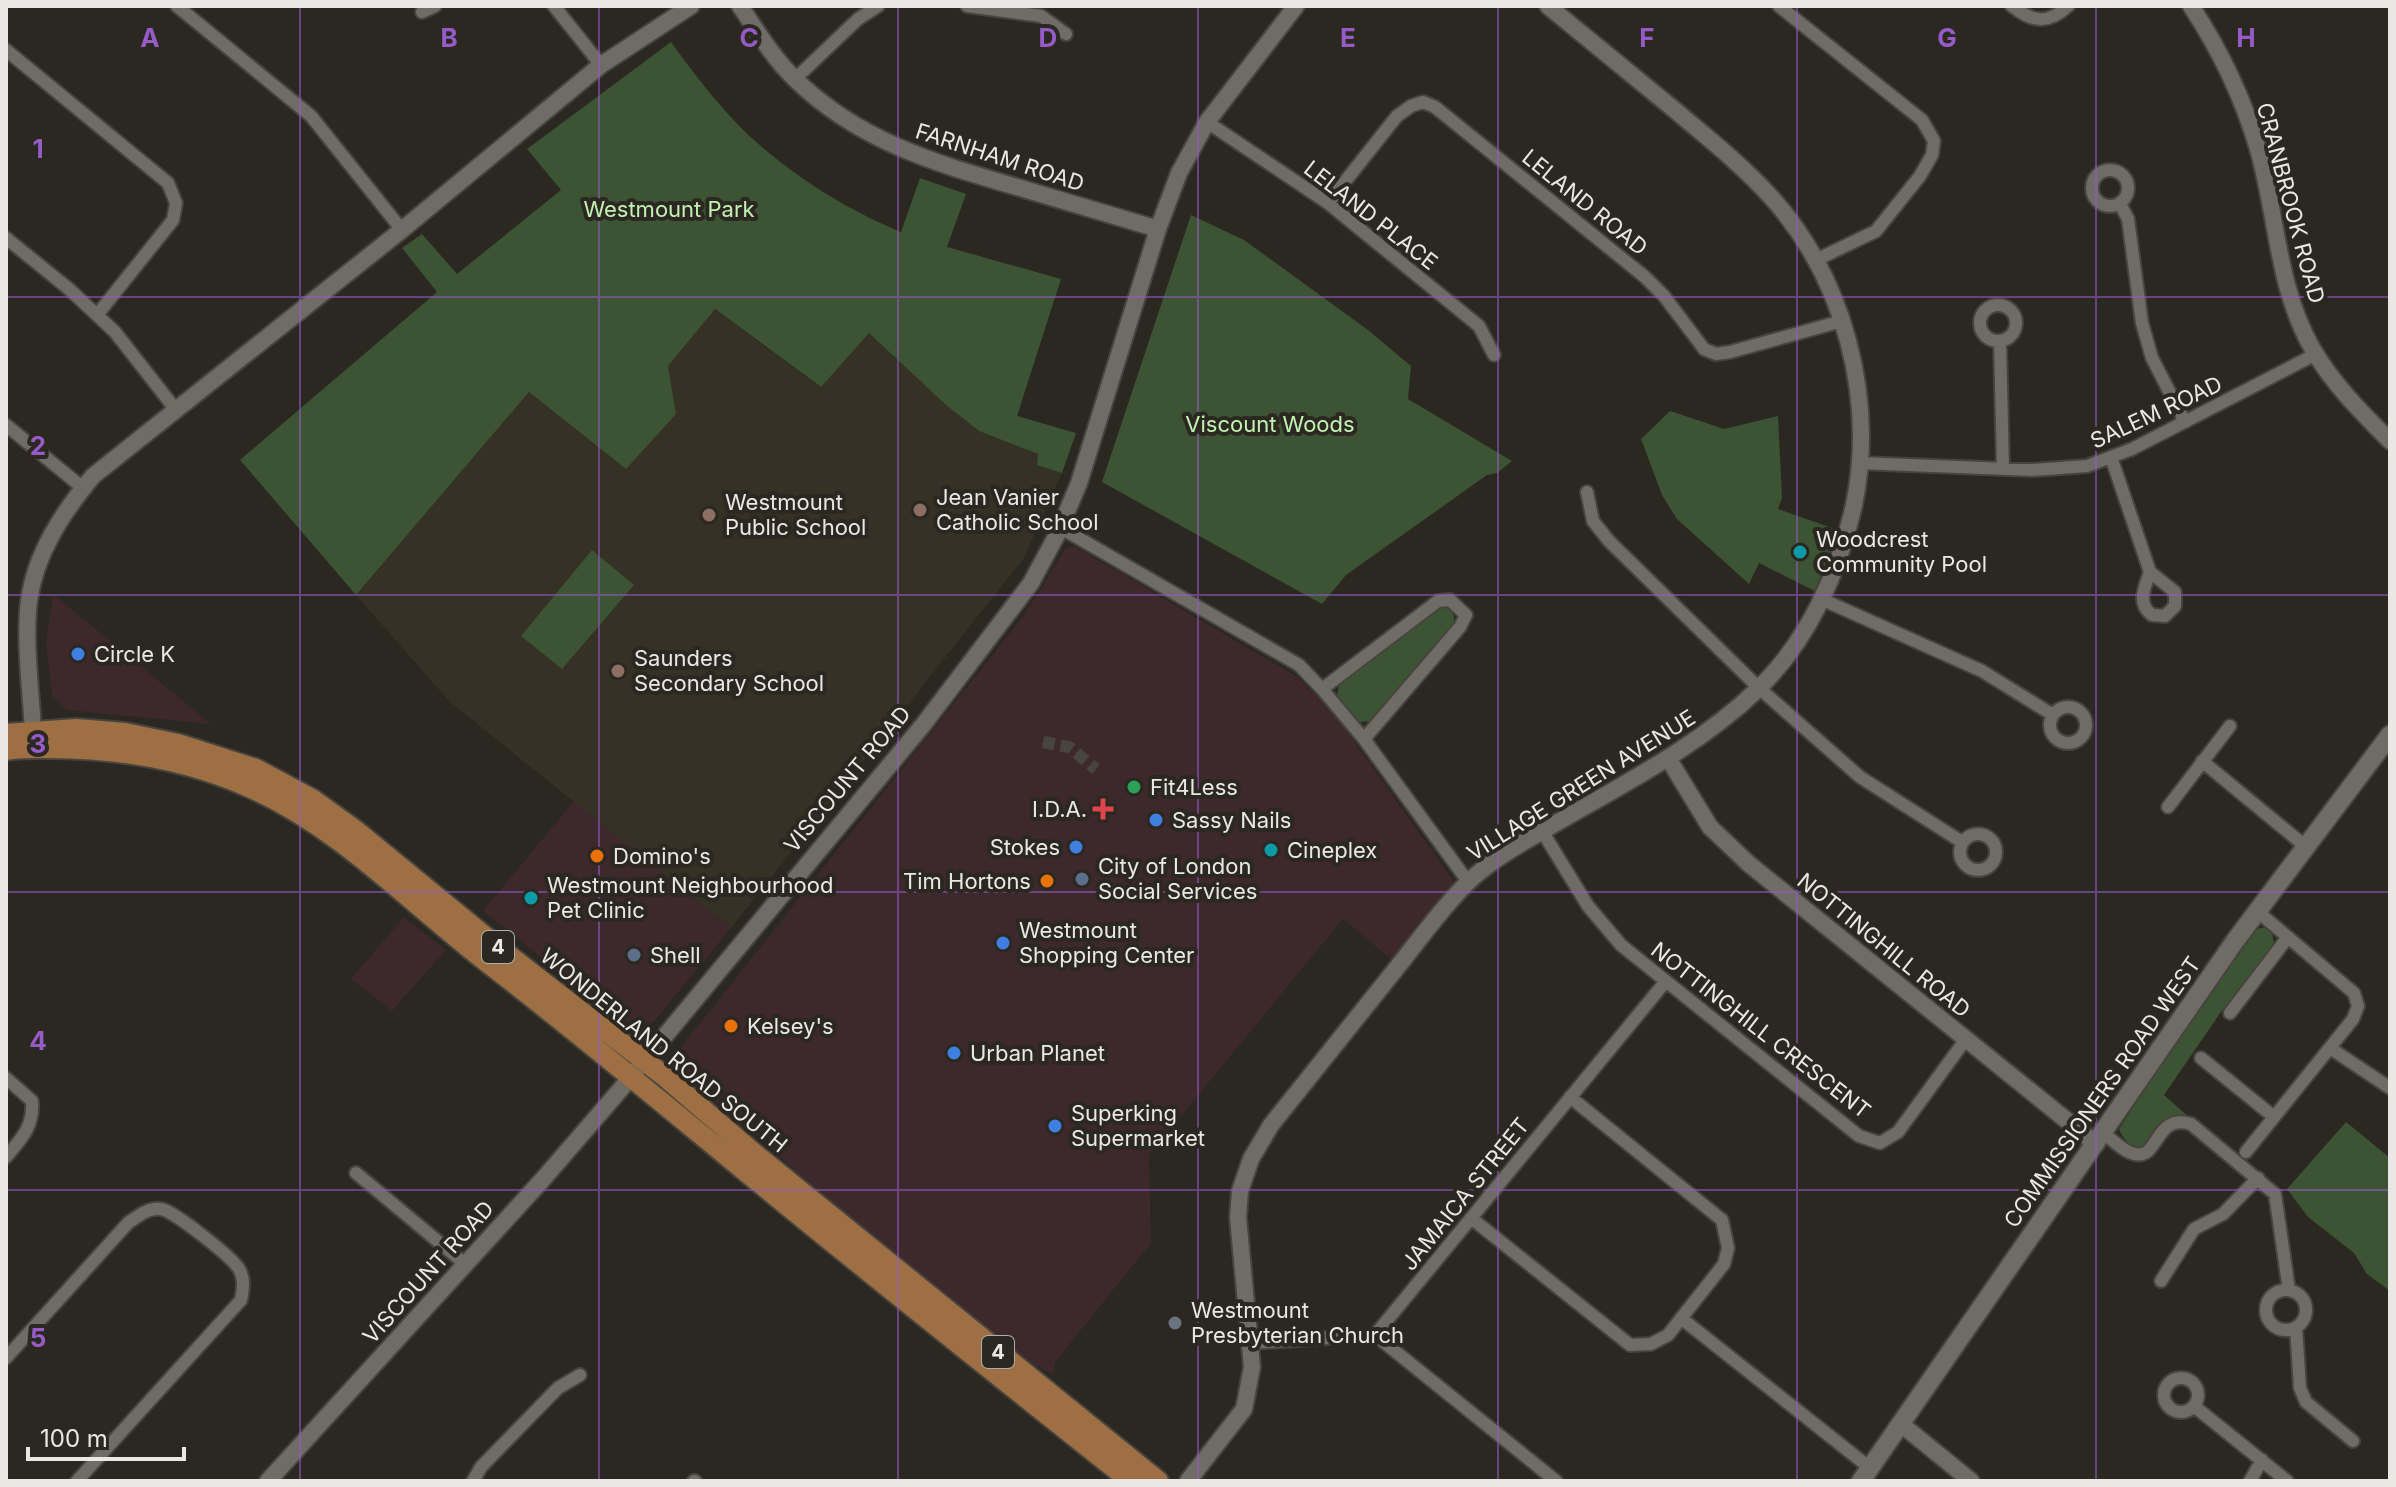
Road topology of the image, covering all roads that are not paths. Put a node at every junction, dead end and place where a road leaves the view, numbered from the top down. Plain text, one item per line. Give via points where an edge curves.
1 (177, 6) edge
2 (435, 6) edge
3 (554, 6) edge
4 (691, 6) edge
5 (740, 6) edge
6 (878, 6) edge
7 (967, 6) edge
8 (1548, 6) edge
9 (1779, 6) edge
10 (2012, 6) edge
11 (2068, 6) edge
12 (2191, 6) edge
13 (1290, 8) edge
14 (422, 12) dead end
15 (1066, 34) dead end
16 (6, 50) edge
17 (601, 65) junction
18 (795, 79) junction
19 (1207, 122) junction
20 (1328, 203) junction
21 (2120, 204) dead end
22 (1158, 229) junction
23 (402, 230) junction
24 (6, 238) edge
25 (1818, 259) junction
26 (97, 315) junction
27 (1842, 321) junction
28 (2000, 341) dead end
29 (2316, 354) junction
30 (1494, 355) dead end
31 (176, 410) junction
32 (2185, 422) junction
33 (6, 425) edge
34 (2390, 441) edge
35 (2111, 457) junction
36 (1859, 463) junction
37 (2003, 469) junction
38 (83, 488) junction
39 (1587, 492) dead end
40 (1061, 528) junction
41 (2150, 572) dead end
42 (1821, 599) junction
43 (1759, 688) junction
44 (1322, 689) junction
45 (2053, 715) dead end
46 (2230, 726) dead end
47 (33, 731) junction
48 (6, 734) edge
49 (2390, 735) edge
50 (1364, 739) junction
51 (6, 750) edge
52 (1668, 758) junction
53 (2202, 761) junction
54 (2168, 807) dead end
55 (1542, 831) junction
56 (1962, 842) dead end
57 (2305, 846) junction
58 (1469, 883) junction
59 (2257, 911) junction
60 (2288, 937) junction
61 (1666, 981) junction
62 (2230, 1013) dead end
63 (1966, 1039) junction
64 (2330, 1048) junction
65 (2201, 1058) dead end
66 (638, 1068) junction
67 (6, 1078) edge
68 (2390, 1088) edge
69 (1570, 1097) junction
70 (2274, 1117) junction
71 (2100, 1138) junction
72 (2246, 1152) dead end
73 (6, 1157) edge
74 (356, 1173) dead end
75 (2258, 1178) junction
76 (1471, 1218) junction
77 (465, 1264) junction
78 (2161, 1281) dead end
79 (2289, 1290) junction
80 (1681, 1318) junction
81 (2296, 1327) junction
82 (1375, 1335) junction
83 (1249, 1343) junction
84 (6, 1358) edge
85 (580, 1375) dead end
86 (2194, 1406) dead end
87 (1901, 1424) junction
88 (2353, 1441) dead end
89 (2262, 1460) junction
90 (1865, 1474) edge
91 (77, 1481) edge
92 (268, 1481) edge
93 (473, 1481) edge
94 (1131, 1481) edge
95 (1158, 1481) edge
96 (1188, 1481) edge
97 (1556, 1481) edge
98 (1971, 1481) edge
99 (2250, 1481) edge
100 (2287, 1481) edge

1 - 23 street via 311,116
2 - 14 street
3 - 17 street
4 - 17 street
5 - 18 street, FARNHAM ROAD
6 - 18 street
7 - 15 street via 1041,16
8 - 25 street, VILLAGE GREEN AVENUE via 1742,166
9 - 25 street via 1922,120 1934,141 1920,176 1876,231
10 - 11 street via 2027,18 2044,21
12 - 29 street, CRANBROOK ROAD via 2234,82 2258,149 2288,289
13 - 19 street, VISCOUNT ROAD
16 - 26 street via 168,183 176,203 173,220
17 - 23 street
18 - 22 street, FARNHAM ROAD via 873,135 922,159
19 - 20 street, LELAND PLACE
19 - 22 street, VISCOUNT ROAD via 1179,173
20 - 27 street, LELAND ROAD via 1397,116 1423,102 1645,277 1704,349 1730,352
20 - 30 street, LELAND PLACE via 1479,326
21 - 32 street via 2128,219 2152,358
22 - 40 street, VISCOUNT ROAD
23 - 31 street
24 - 26 street
25 - 27 street, VILLAGE GREEN AVENUE
26 - 31 street
27 - 36 street, VILLAGE GREEN AVENUE via 1856,376
28 - 37 street
29 - 32 street, SALEM ROAD
29 - 34 street, CRANBROOK ROAD via 2348,398
31 - 38 street
32 - 35 street, SALEM ROAD
33 - 38 street
35 - 37 street, SALEM ROAD via 2087,466
35 - 41 street
36 - 37 street, SALEM ROAD
36 - 42 street, VILLAGE GREEN AVENUE via 1847,537
38 - 47 street via 42,554 29,602
39 - 43 street via 1593,521 1609,541
40 - 44 street via 1299,665
40 - 66 street, VISCOUNT ROAD via 1031,583 986,645
42 - 43 street, VILLAGE GREEN AVENUE via 1781,666
42 - 45 street via 1982,671
43 - 52 street, VILLAGE GREEN AVENUE
43 - 56 street via 1860,777
44 - 50 street
44 - 50 street via 1438,601 1450,600 1466,615
46 - 53 street
47 - 48 main road, WONDERLAND ROAD SOUTH / 4
47 - 66 main road, WONDERLAND ROAD SOUTH / 4 via 125,733 178,744 256,769 312,799
49 - 57 main road, COMMISSIONERS ROAD WEST
50 - 58 street
51 - 66 main road, WONDERLAND ROAD SOUTH / 4 via 122,752 174,762 249,787 345,844 449,932
52 - 55 street, VILLAGE GREEN AVENUE
52 - 63 street, NOTTINGHILL ROAD via 1710,827 1749,864
53 - 54 street
53 - 57 street
55 - 58 street, VILLAGE GREEN AVENUE
55 - 61 street, NOTTINGHILL CRESCENT via 1588,906 1621,945
57 - 59 main road, COMMISSIONERS ROAD WEST
58 - 83 street, VILLAGE GREEN AVENUE via 1271,1125 1251,1159 1238,1217
59 - 60 street
59 - 71 main road, COMMISSIONERS ROAD WEST
60 - 62 street
60 - 64 street via 2354,993 2358,1006 2353,1019
61 - 63 street, NOTTINGHILL CRESCENT via 1859,1136 1880,1143 1898,1132
61 - 69 street, JAMAICA STREET
63 - 71 street, NOTTINGHILL ROAD
64 - 68 street
64 - 70 street
65 - 70 street
66 - 77 street, VISCOUNT ROAD
66 - 94 main road, WONDERLAND ROAD SOUTH / 4 via 913,1307
66 - 95 main road, WONDERLAND ROAD SOUTH / 4 via 756,1155
67 - 73 street via 32,1101 34,1116 28,1132
69 - 76 street, JAMAICA STREET
69 - 80 street via 1722,1220 1728,1248 1724,1264
70 - 72 street
71 - 75 street via 2142,1155 2168,1124 2179,1120
71 - 87 main road, COMMISSIONERS ROAD WEST
74 - 77 street
75 - 78 street via 2223,1214 2194,1229
75 - 79 street via 2275,1194
76 - 80 street via 1630,1345 1651,1344 1668,1335
76 - 82 street, JAMAICA STREET
77 - 92 street, VISCOUNT ROAD
79 - 81 street via 2306,1306
79 - 81 street via 2270,1297 2266,1317 2282,1330
80 - 90 street
81 - 88 street via 2300,1388 2306,1402
82 - 83 street
82 - 97 street
83 - 96 street, VILLAGE GREEN AVENUE via 1252,1367 1244,1409
84 - 91 street via 128,1223 145,1211 160,1208 176,1214 239,1268 241,1300
85 - 93 street via 558,1388
86 - 89 street
87 - 90 main road, COMMISSIONERS ROAD WEST
87 - 98 street
89 - 99 street
89 - 100 street

